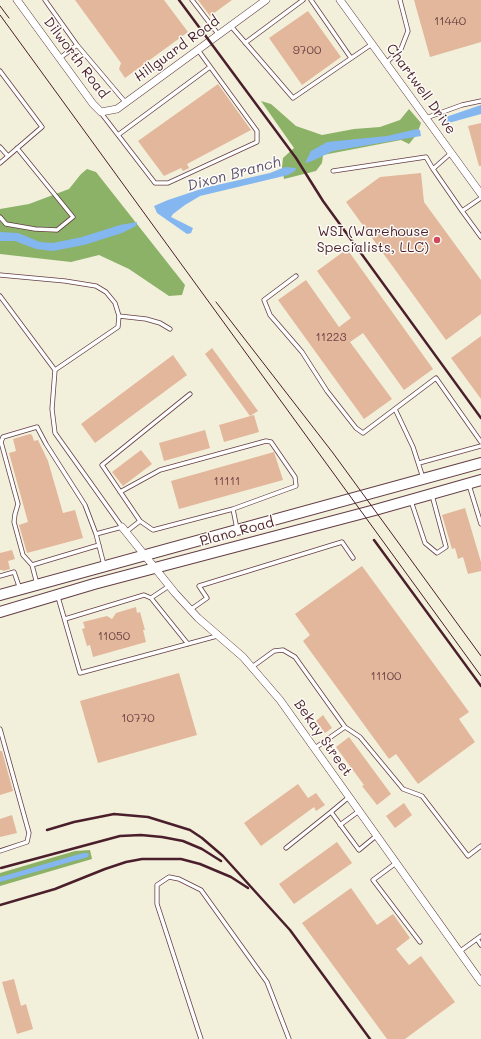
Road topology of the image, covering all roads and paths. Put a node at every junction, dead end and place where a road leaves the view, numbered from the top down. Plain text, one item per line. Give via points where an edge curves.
1 (17, 0) edge
2 (45, 0) edge
3 (192, 0) edge
4 (266, 0) edge
5 (303, 0) edge
6 (311, 0) edge
7 (340, 0) edge
8 (400, 0) edge
9 (230, 25) junction
10 (218, 34) junction
11 (246, 43) junction
12 (372, 44) junction
13 (77, 45) junction
14 (198, 49) junction
15 (60, 58) junction
16 (351, 58) junction
17 (386, 63) junction
18 (210, 67) junction
19 (0, 71) edge
20 (481, 101) edge
21 (126, 103) junction
22 (101, 112) junction
23 (426, 118) junction
24 (118, 136) junction
25 (0, 147) edge
26 (17, 148) junction
27 (451, 153) junction
28 (8, 156) junction
29 (0, 163) edge
30 (433, 169) junction
31 (333, 171) dead end
32 (481, 194) edge
33 (462, 211) junction
34 (0, 217) edge
35 (481, 237) edge
36 (0, 275) edge
37 (296, 276) dead end
38 (0, 296) edge
39 (119, 316) junction
40 (170, 329) dead end
41 (55, 370) junction
42 (190, 394) dead end
43 (395, 409) junction
44 (481, 442) edge
45 (481, 446) edge
46 (419, 463) junction
47 (481, 463) edge
48 (424, 479) junction
49 (481, 480) edge
50 (468, 484) junction
51 (120, 492) junction
52 (431, 494) junction
53 (410, 500) junction
54 (233, 509) junction
55 (140, 521) junction
56 (481, 524) edge
57 (124, 529) junction
58 (237, 530) junction
59 (96, 534) junction
60 (99, 546) junction
61 (144, 556) junction
62 (353, 558) dead end
63 (32, 565) junction
64 (104, 566) junction
65 (155, 568) junction
66 (0, 576) edge
67 (37, 585) junction
68 (169, 586) junction
69 (20, 589) junction
70 (0, 595) edge
71 (58, 595) junction
72 (150, 598) junction
73 (190, 610) junction
74 (0, 612) edge
75 (65, 619) junction
76 (218, 635) junction
77 (188, 644) junction
78 (252, 667) junction
79 (345, 727) junction
80 (0, 729) edge
81 (314, 748) junction
82 (349, 797) junction
83 (359, 811) junction
84 (331, 812) junction
85 (340, 825) junction
86 (376, 836) junction
87 (481, 846) edge
88 (286, 848) dead end
89 (0, 851) edge
90 (396, 863) junction
91 (481, 936) edge
92 (477, 940) junction
93 (420, 942) dead end
94 (481, 945) edge
95 (459, 952) junction
96 (481, 982) edge
97 (201, 1039) edge
98 (289, 1039) edge

1 - 15 street, Dilworth Road
2 - 13 lane
3 - 10 lane
4 - 9 street, Hillguard Road
5 - 11 lane
6 - 16 lane
7 - 12 street, Chartwell Drive
8 - 17 lane via 408,31 401,49
9 - 10 street, Hillguard Road
9 - 11 lane
10 - 14 street, Hillguard Road
11 - 16 lane via 293,98
12 - 16 lane
12 - 17 street, Chartwell Drive
13 - 15 lane
13 - 21 lane
14 - 18 lane
14 - 21 street, Hillguard Road
15 - 22 street, Dilworth Road
17 - 23 street, Chartwell Drive
18 - 24 lane
18 - 24 lane via 257,131 257,142 168,183 155,183
19 - 26 lane via 42,127
20 - 23 lane
21 - 22 street, Hillguard Road via 117,109
22 - 24 lane
23 - 27 street, Chartwell Drive
25 - 28 lane
26 - 28 lane
26 - 34 lane via 73,217 57,230 6,224
27 - 30 lane
27 - 32 street, Chartwell Drive
28 - 29 lane
30 - 31 lane via 426,157
30 - 33 lane
32 - 33 lane
33 - 35 lane
36 - 39 lane via 96,286 106,292 115,303
37 - 43 lane via 264,300 270,315 302,352 359,431 363,433
38 - 41 lane
39 - 40 lane via 146,319
39 - 41 lane via 118,327
41 - 57 lane via 52,409 55,433
42 - 51 lane via 102,465
43 - 44 lane via 436,378
43 - 46 lane
45 - 46 lane
46 - 48 lane
47 - 48 main road, Plano Road
48 - 58 main road, Plano Road
49 - 50 main road, Plano Road
50 - 52 main road, Plano Road
50 - 56 lane
51 - 54 lane via 160,470 266,441 271,442 295,477 296,486
51 - 55 lane
52 - 53 main road, Plano Road
52 - 53 lane via 446,547 437,553 425,543
53 - 65 main road, Plano Road
54 - 55 lane via 153,530
54 - 58 lane
55 - 57 lane
57 - 59 lane
57 - 61 street, Bekay Street
58 - 61 main road, Plano Road
59 - 60 lane
59 - 63 lane via 85,505 37,427 2,437 1,442 18,504 14,522 23,555
60 - 63 lane
60 - 64 lane
61 - 64 main road, Plano Road
61 - 65 street, Bekay Street
62 - 73 lane via 342,542 199,586 207,598
63 - 67 lane
64 - 67 main road, Plano Road
65 - 68 street, Bekay Street
65 - 71 main road, Plano Road
66 - 69 lane via 14,572
67 - 69 main road, Plano Road
68 - 72 lane
68 - 73 street, Bekay Street
69 - 70 main road, Plano Road
71 - 74 main road, Plano Road
71 - 75 lane
72 - 75 lane via 144,595
72 - 77 lane
73 - 76 street, Bekay Street
75 - 77 lane via 80,673
76 - 77 lane
76 - 78 street, Bekay Street
78 - 79 lane via 274,651 283,650 295,657
78 - 81 street, Bekay Street via 280,700
79 - 81 lane
79 - 87 lane via 360,737 403,789 422,796 468,856
80 - 89 lane via 29,833 27,842
81 - 82 street, Bekay Street
82 - 83 street, Bekay Street
82 - 84 lane
83 - 85 lane
83 - 86 street, Bekay Street
84 - 85 lane
84 - 88 lane
85 - 86 lane via 359,850
86 - 90 street, Bekay Street
90 - 93 lane via 373,880
90 - 95 street, Bekay Street
91 - 92 lane
92 - 94 lane
92 - 95 lane
95 - 96 street, Bekay Street
97 - 98 lane via 157,904 157,885 169,877 201,890 267,982

